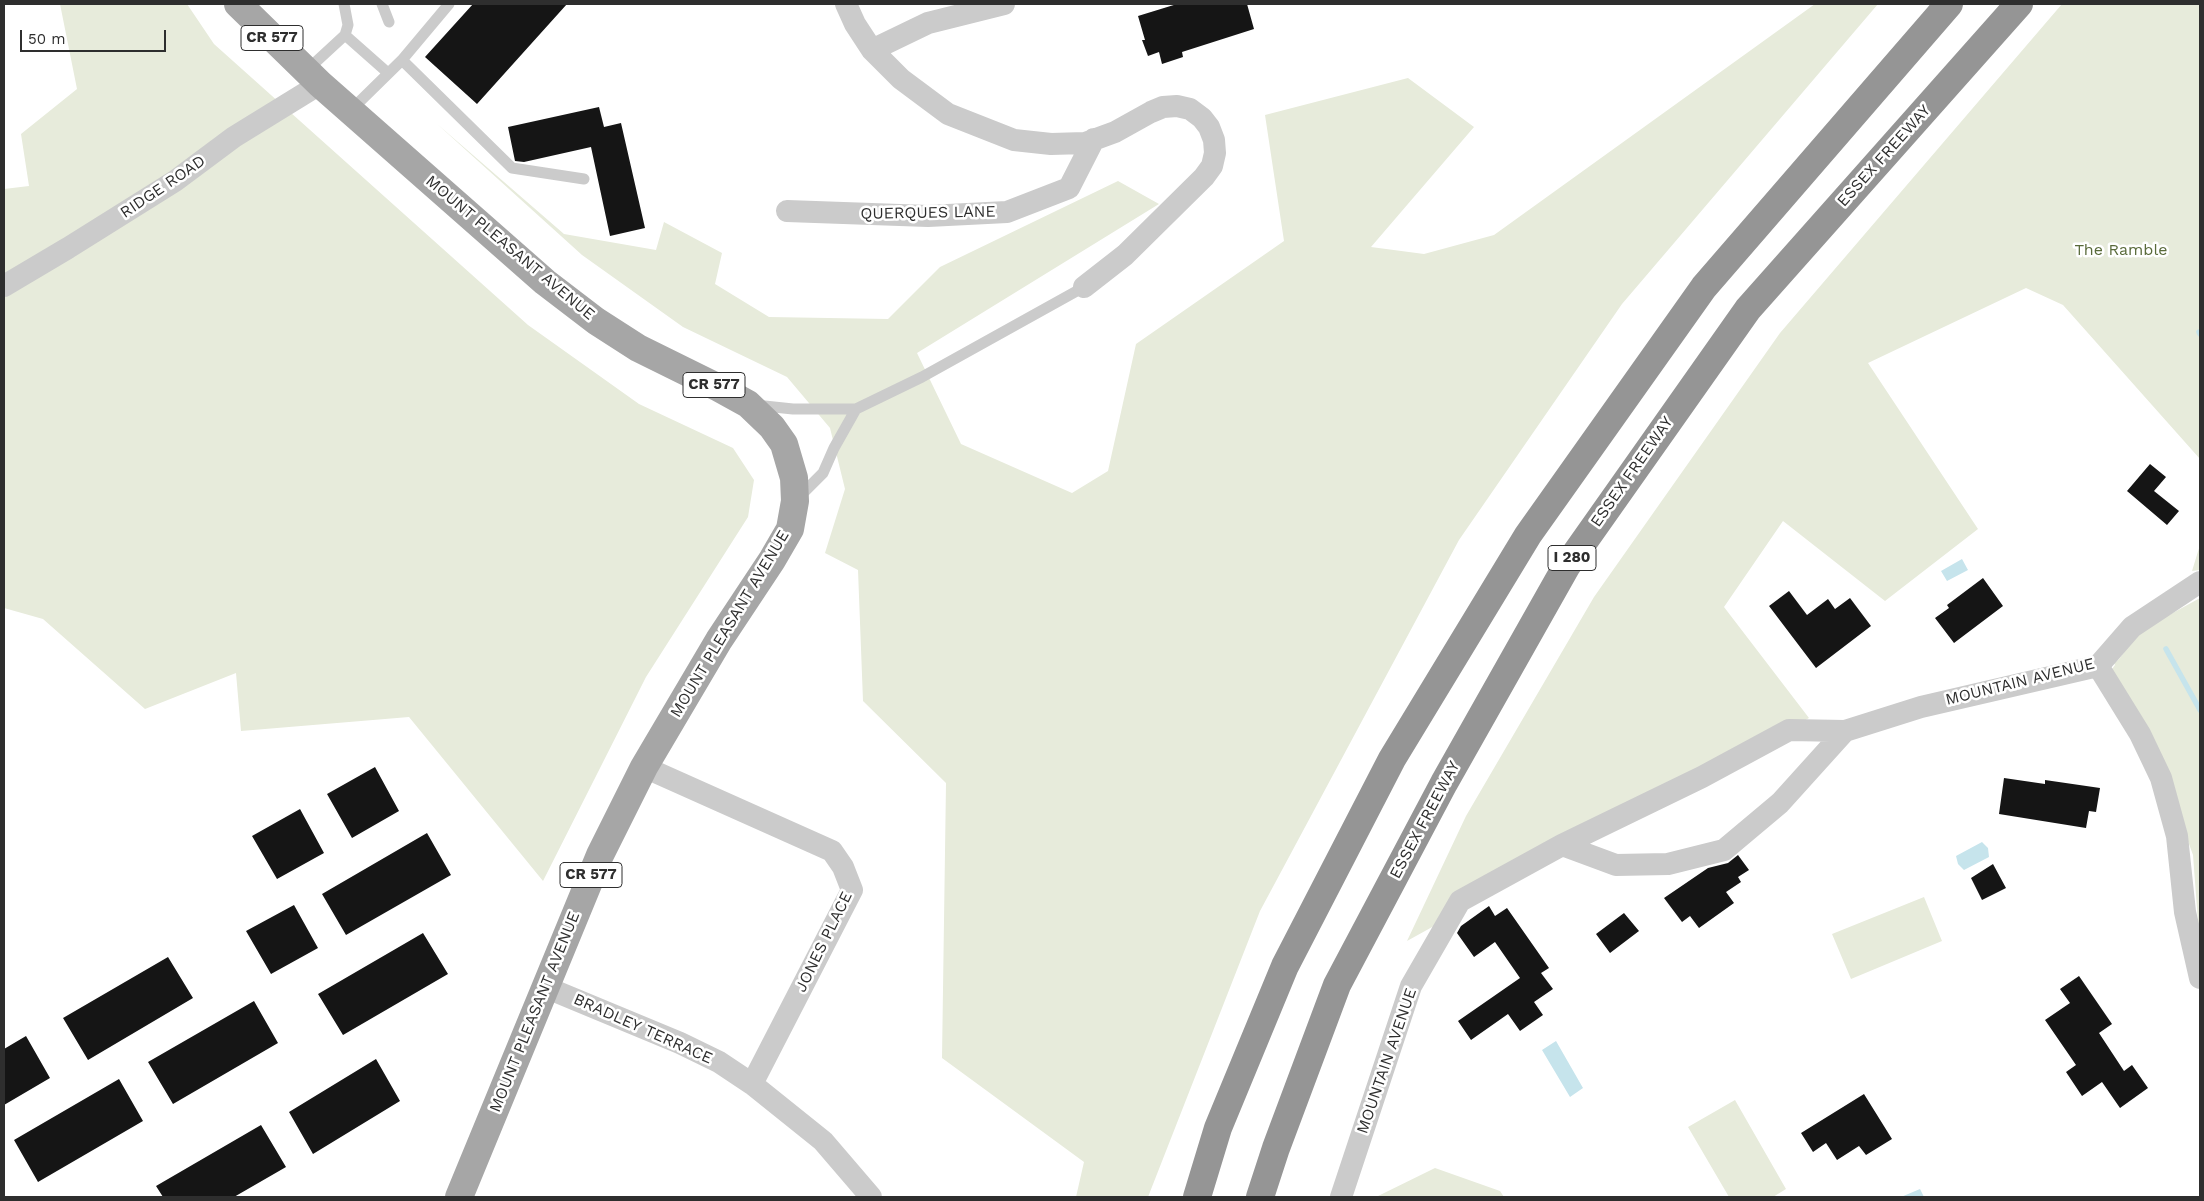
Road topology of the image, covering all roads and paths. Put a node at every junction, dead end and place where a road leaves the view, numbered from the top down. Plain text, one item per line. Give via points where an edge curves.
1 (238, 4) edge
2 (344, 4) edge
3 (382, 4) edge
4 (450, 4) edge
5 (846, 4) edge
6 (1004, 4) edge
7 (1949, 4) edge
8 (2019, 4) edge
9 (389, 22) dead end
10 (345, 35) junction
11 (872, 50) junction
12 (402, 60) junction
13 (388, 73) junction
14 (313, 78) junction
15 (350, 111) junction
16 (1094, 139) junction
17 (584, 179) dead end
18 (787, 211) dead end
19 (4, 286) edge
20 (1084, 287) joint
21 (748, 404) junction
22 (856, 409) junction
23 (795, 501) junction
24 (2200, 582) edge
25 (2098, 666) junction
26 (1845, 731) junction
27 (644, 767) junction
28 (1562, 845) junction
29 (2200, 978) edge
30 (545, 987) junction
31 (752, 1084) junction
32 (459, 1197) edge
33 (871, 1197) edge
34 (1197, 1197) edge
35 (1260, 1197) edge
36 (1341, 1197) edge

1 - 14 main road, MOUNT PLEASANT AVENUE / CR 577
2 - 10 lane via 348,25
3 - 9 lane
4 - 12 lane
5 - 11 street
6 - 11 street via 928,23
7 - 34 highway, I 280 via 1704,287 1528,535 1392,759 1285,966 1218,1128
8 - 35 highway, ESSEX FREEWAY / I 280 via 1748,308 1566,567 1444,783 1337,985
10 - 13 lane
10 - 14 lane
11 - 16 street via 948,114 983,129 1014,140 1051,144 1085,143
12 - 13 lane
12 - 17 lane via 512,168
13 - 15 lane
14 - 15 main road, MOUNT PLEASANT AVENUE / CR 577
14 - 19 street, RIDGE ROAD via 175,181
15 - 21 main road, MOUNT PLEASANT AVENUE / CR 577 via 545,282 596,321 638,348
16 - 18 street, QUERQUES LANE via 1069,188 1007,212 928,216
16 - 20 street via 1115,132 1151,112 1177,106 1201,117 1209,127 1215,153 1212,166 1204,177 1125,255
20 - 22 lane via 922,377
21 - 22 lane via 793,409
21 - 23 main road, MOUNT PLEASANT AVENUE / CR 577 via 784,444 794,478
22 - 23 lane via 823,473
23 - 27 main road, MOUNT PLEASANT AVENUE / CR 577 via 790,529
24 - 25 street, MOUNTAIN AVENUE via 2132,627
25 - 26 street, MOUNTAIN AVENUE via 1921,707
25 - 29 street via 2140,734 2161,778 2177,836 2185,912
26 - 28 street, MOUNTAIN AVENUE via 1789,730 1702,777
26 - 28 street via 1780,803 1724,850 1668,864 1616,865
27 - 30 main road, MOUNT PLEASANT AVENUE / CR 577 via 600,855
27 - 31 street, JONES PLACE via 832,852 843,867 852,890
28 - 36 street, MOUNTAIN AVENUE via 1460,901 1411,986
30 - 31 street, BRADLEY TERRACE via 680,1043
30 - 32 main road, MOUNT PLEASANT AVENUE / CR 577
31 - 33 street, BRADLEY TERRACE via 823,1141

